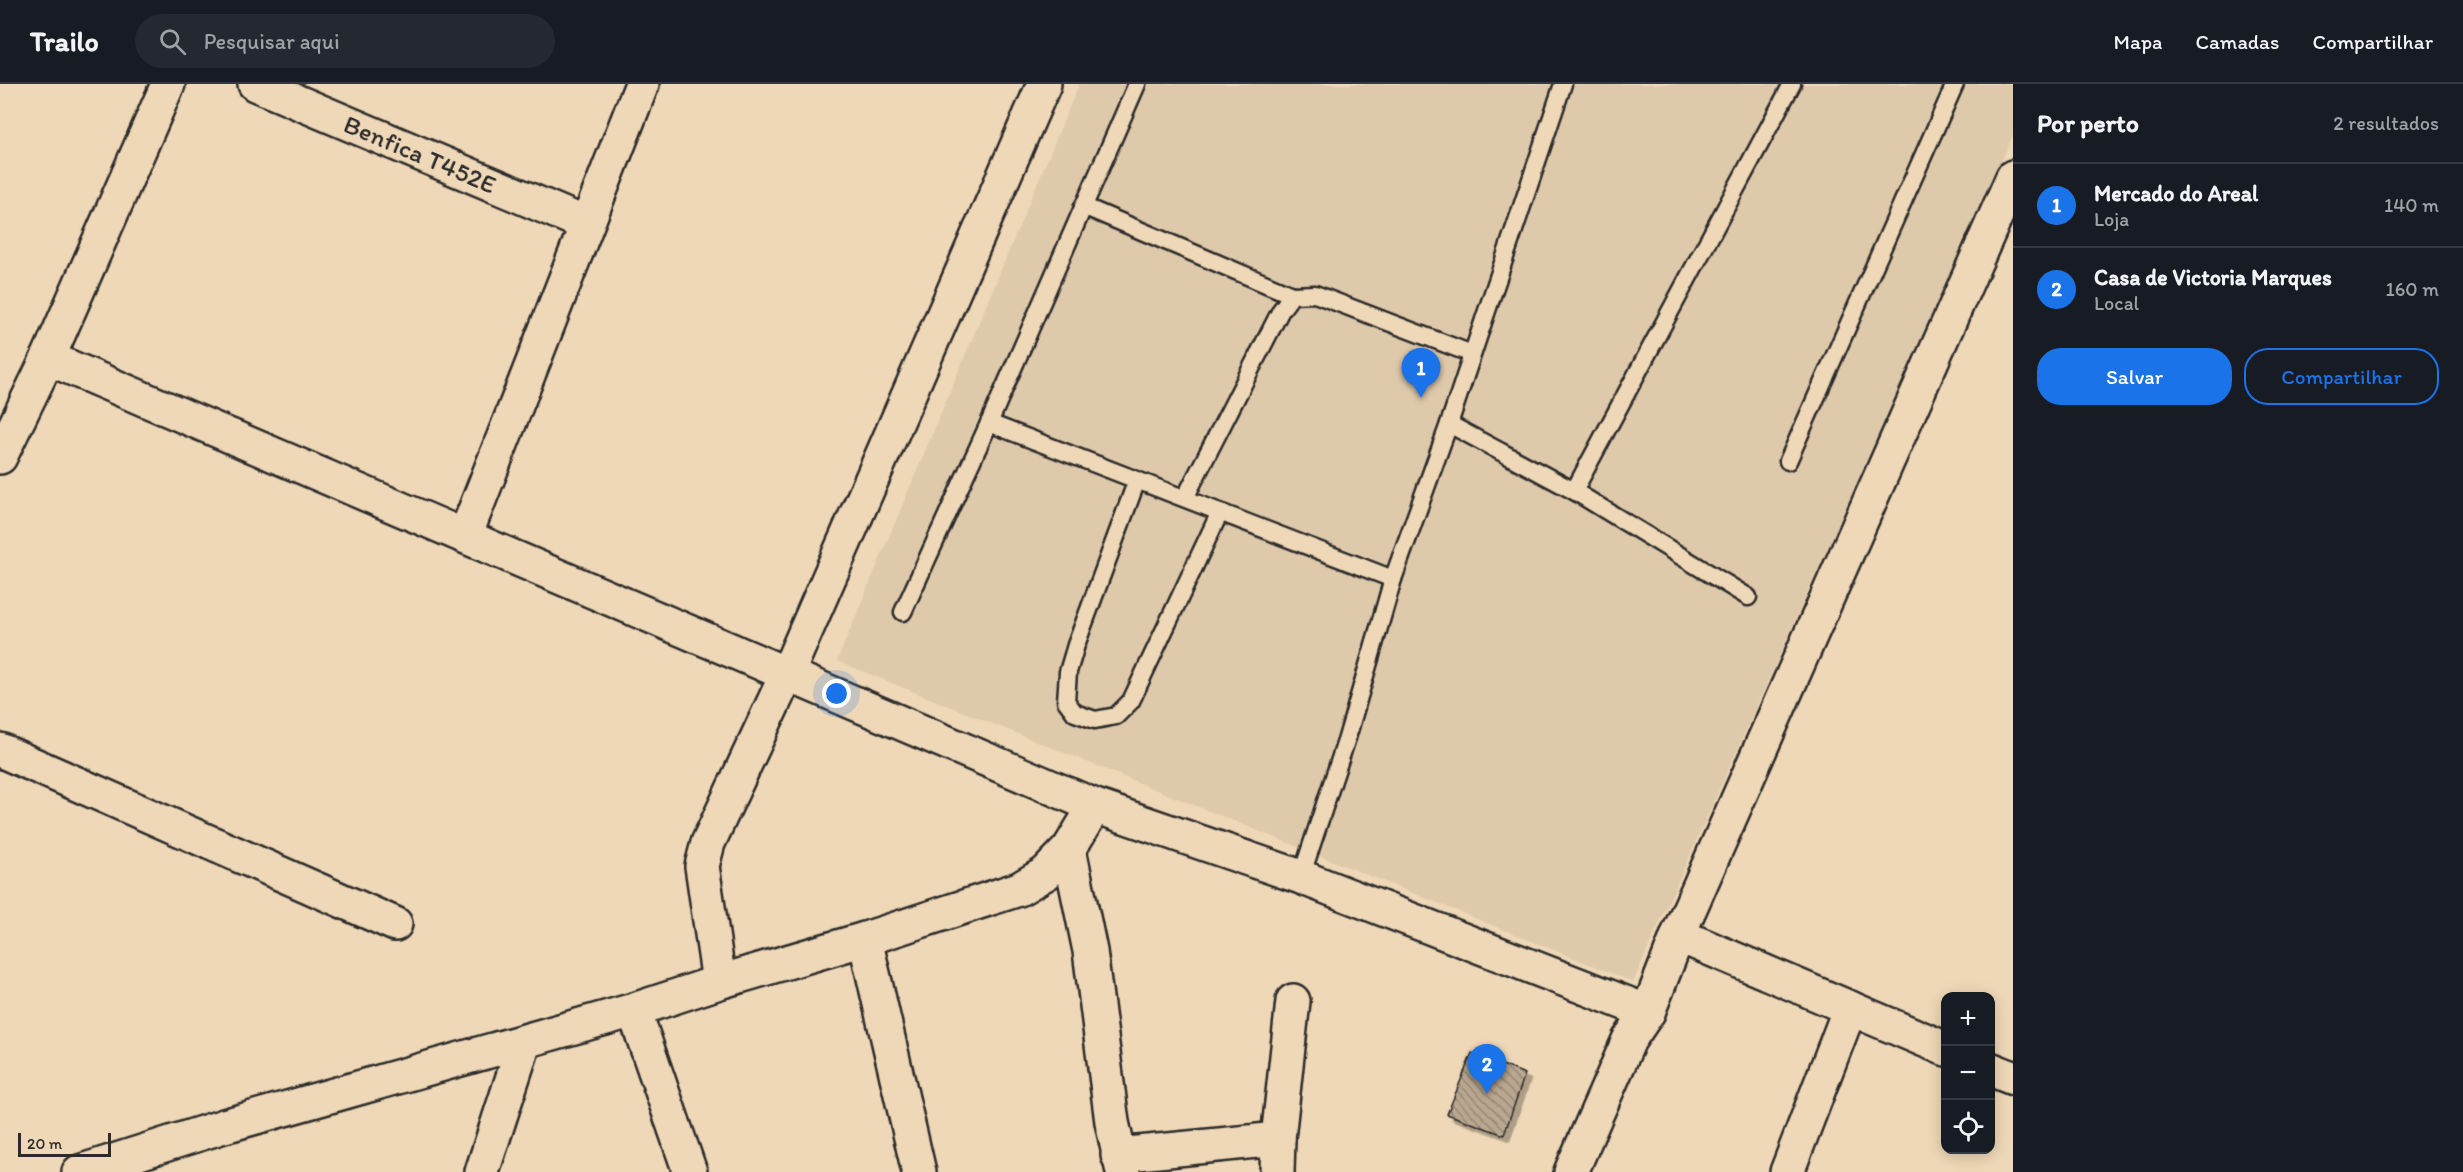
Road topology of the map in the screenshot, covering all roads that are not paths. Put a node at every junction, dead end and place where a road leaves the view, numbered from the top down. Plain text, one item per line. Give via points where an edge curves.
1 (168, 84) edge
2 (255, 84) edge
3 (642, 84) edge
4 (1044, 84) edge
5 (1137, 84) edge
6 (1563, 84) edge
7 (1792, 84) edge
8 (1955, 84) edge
9 (2013, 177) edge
10 (1083, 206) junction
11 (586, 224) junction
12 (1292, 295) junction
13 (1472, 354) junction
14 (48, 358) junction
15 (989, 423) junction
16 (1449, 424) junction
17 (0, 457) edge
18 (1788, 461) dead end
19 (1137, 480) junction
20 (1574, 491) junction
21 (1185, 498) junction
22 (1220, 512) junction
23 (465, 536) junction
24 (1393, 579) junction
25 (1748, 597) dead end
26 (903, 612) dead end
27 (787, 674) junction
28 (0, 750) edge
29 (1095, 806) junction
30 (1070, 849) junction
31 (1301, 877) junction
32 (395, 924) dead end
33 (1678, 935) junction
34 (865, 939) junction
35 (719, 982) junction
36 (1293, 1000) dead end
37 (1850, 1008) junction
38 (634, 1010) junction
39 (1648, 1012) junction
40 (524, 1042) junction
41 (1941, 1047) edge
42 (1995, 1071) edge
43 (2013, 1078) edge
44 (1278, 1139) junction
45 (1121, 1164) edge
46 (79, 1172) edge
47 (482, 1172) edge
48 (690, 1172) edge
49 (919, 1172) edge
50 (1276, 1172) edge
51 (1571, 1172) edge
52 (1787, 1172) edge

1 - 14 street
2 - 11 street, Benfica T452E
3 - 11 street
4 - 27 street
5 - 10 lane
6 - 13 lane
7 - 20 lane
8 - 18 lane
9 - 33 street
10 - 12 lane
10 - 15 lane
11 - 23 street
12 - 13 lane via 1315,294
12 - 21 lane
13 - 16 lane
14 - 17 street
14 - 23 street
15 - 19 lane
15 - 26 lane
16 - 20 lane
16 - 24 lane
19 - 21 lane
19 - 22 lane via 1068,672 1066,701 1075,713 1095,720 1116,716 1131,701
20 - 25 lane
21 - 22 lane
22 - 24 lane
23 - 27 street
24 - 31 lane
27 - 29 street
27 - 35 street via 708,843 702,866
28 - 32 street
29 - 30 street
29 - 31 street
30 - 34 street via 1046,873 1018,889
30 - 45 street via 1090,951
31 - 39 street
33 - 37 street
33 - 39 street
34 - 35 street
34 - 49 street
35 - 38 street
36 - 44 street
37 - 41 street
37 - 52 street
38 - 40 street
38 - 48 street
39 - 51 street via 1629,1040
40 - 46 street via 224,1126
40 - 47 street
42 - 43 street
44 - 45 street
44 - 50 street

